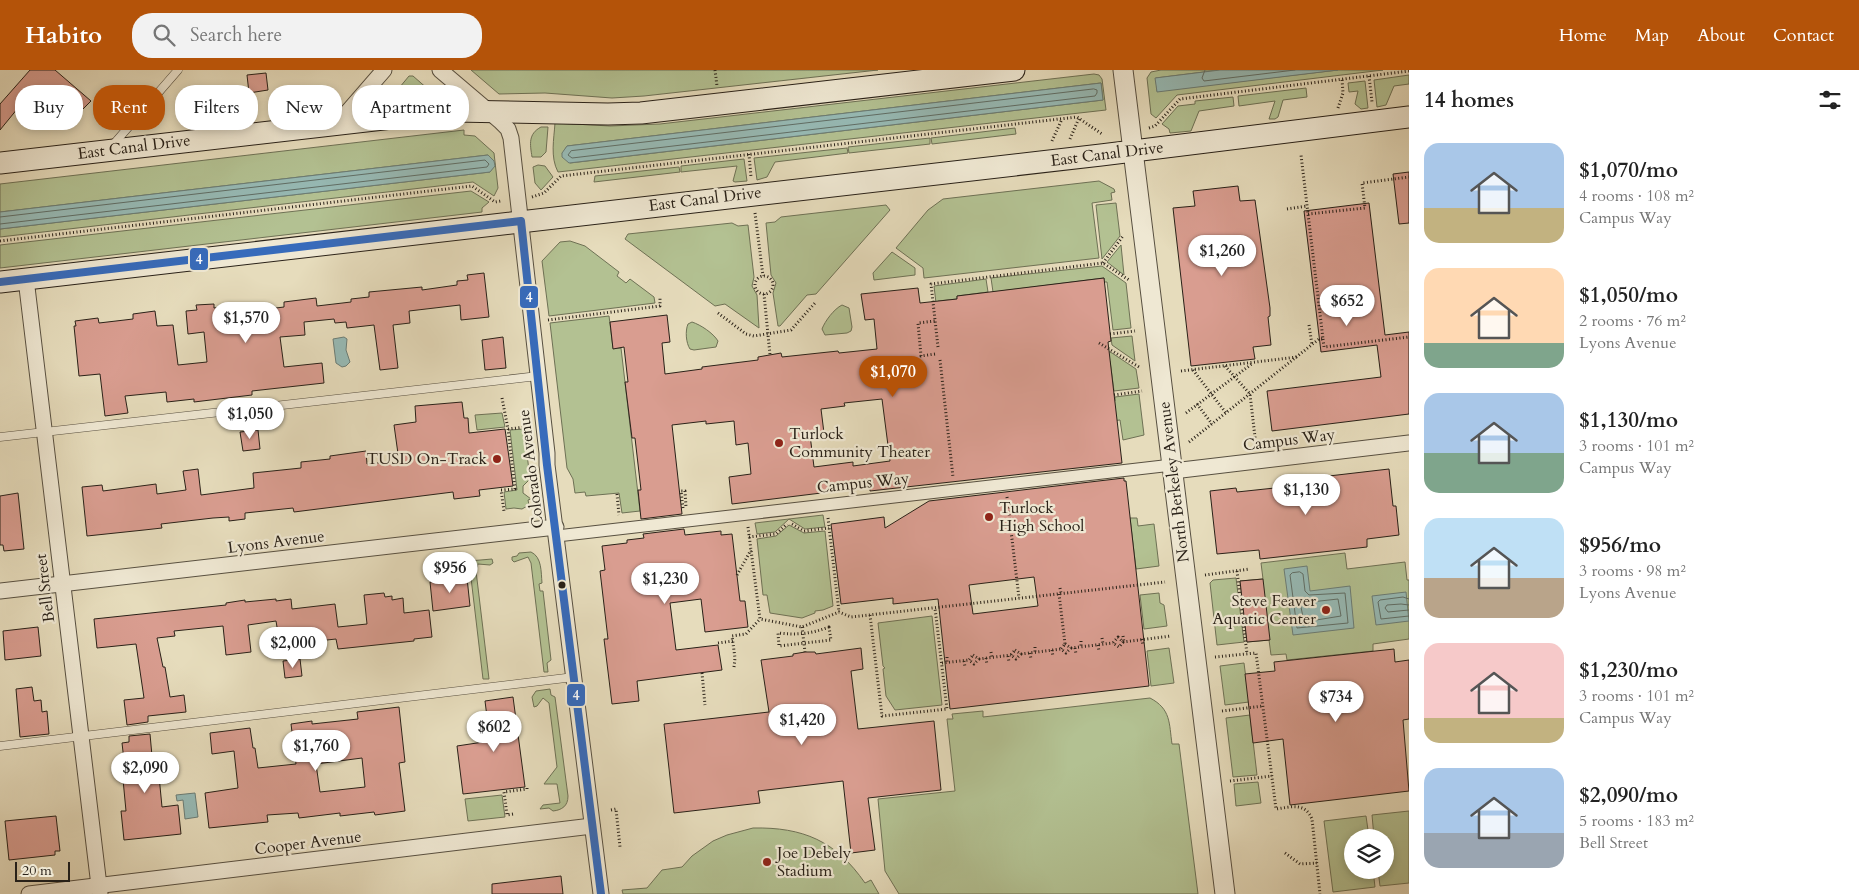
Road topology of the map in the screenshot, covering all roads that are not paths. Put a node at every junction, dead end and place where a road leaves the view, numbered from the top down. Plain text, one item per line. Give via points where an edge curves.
1 (178, 70) edge
2 (384, 70) edge
3 (440, 70) edge
4 (1014, 70) edge
5 (1123, 70) edge
6 (489, 110) junction
7 (1409, 117) edge
8 (342, 119) edge
9 (342, 124) edge
10 (285, 130) edge
11 (109, 150) junction
12 (1134, 151) junction
13 (0, 163) edge
14 (521, 222) junction
15 (26, 278) junction
16 (0, 282) edge
17 (538, 376) junction
18 (44, 432) junction
19 (0, 437) edge
20 (1409, 443) edge
21 (1173, 468) junction
22 (556, 531) junction
23 (62, 584) junction
24 (0, 591) edge
25 (574, 677) junction
26 (81, 736) junction
27 (0, 746) edge
28 (592, 826) junction
29 (99, 890) edge
30 (28, 894) edge
31 (601, 894) edge
32 (1225, 894) edge

1 - 11 lane
2 - 8 street
3 - 6 street, Colorado Avenue
4 - 6 main road, East Canal Drive via 641,113
5 - 12 street, North Berkeley Avenue
6 - 9 main road, East Canal Drive via 453,110
6 - 14 street, Colorado Avenue via 504,125 511,138
7 - 12 main road, East Canal Drive
10 - 11 main road, East Canal Drive
11 - 13 main road, East Canal Drive
12 - 14 main road, East Canal Drive
12 - 21 street, North Berkeley Avenue
14 - 15 main road, East Canal Drive
14 - 17 street, Colorado Avenue
15 - 16 main road, East Canal Drive
15 - 18 street, Bell Street
17 - 18 lane
17 - 22 street, Colorado Avenue
18 - 19 lane
18 - 23 street, Bell Street
20 - 21 street, Campus Way
21 - 22 street, Campus Way via 621,528
21 - 32 street, North Berkeley Avenue
22 - 23 street, Lyons Avenue
22 - 25 street, Colorado Avenue
23 - 24 street, Lyons Avenue
23 - 26 street, Bell Street
25 - 26 lane
25 - 28 street, Colorado Avenue
26 - 27 lane
26 - 29 street, Bell Street
28 - 29 street, Cooper Avenue
28 - 31 street, Colorado Avenue
29 - 30 street, Cooper Avenue

